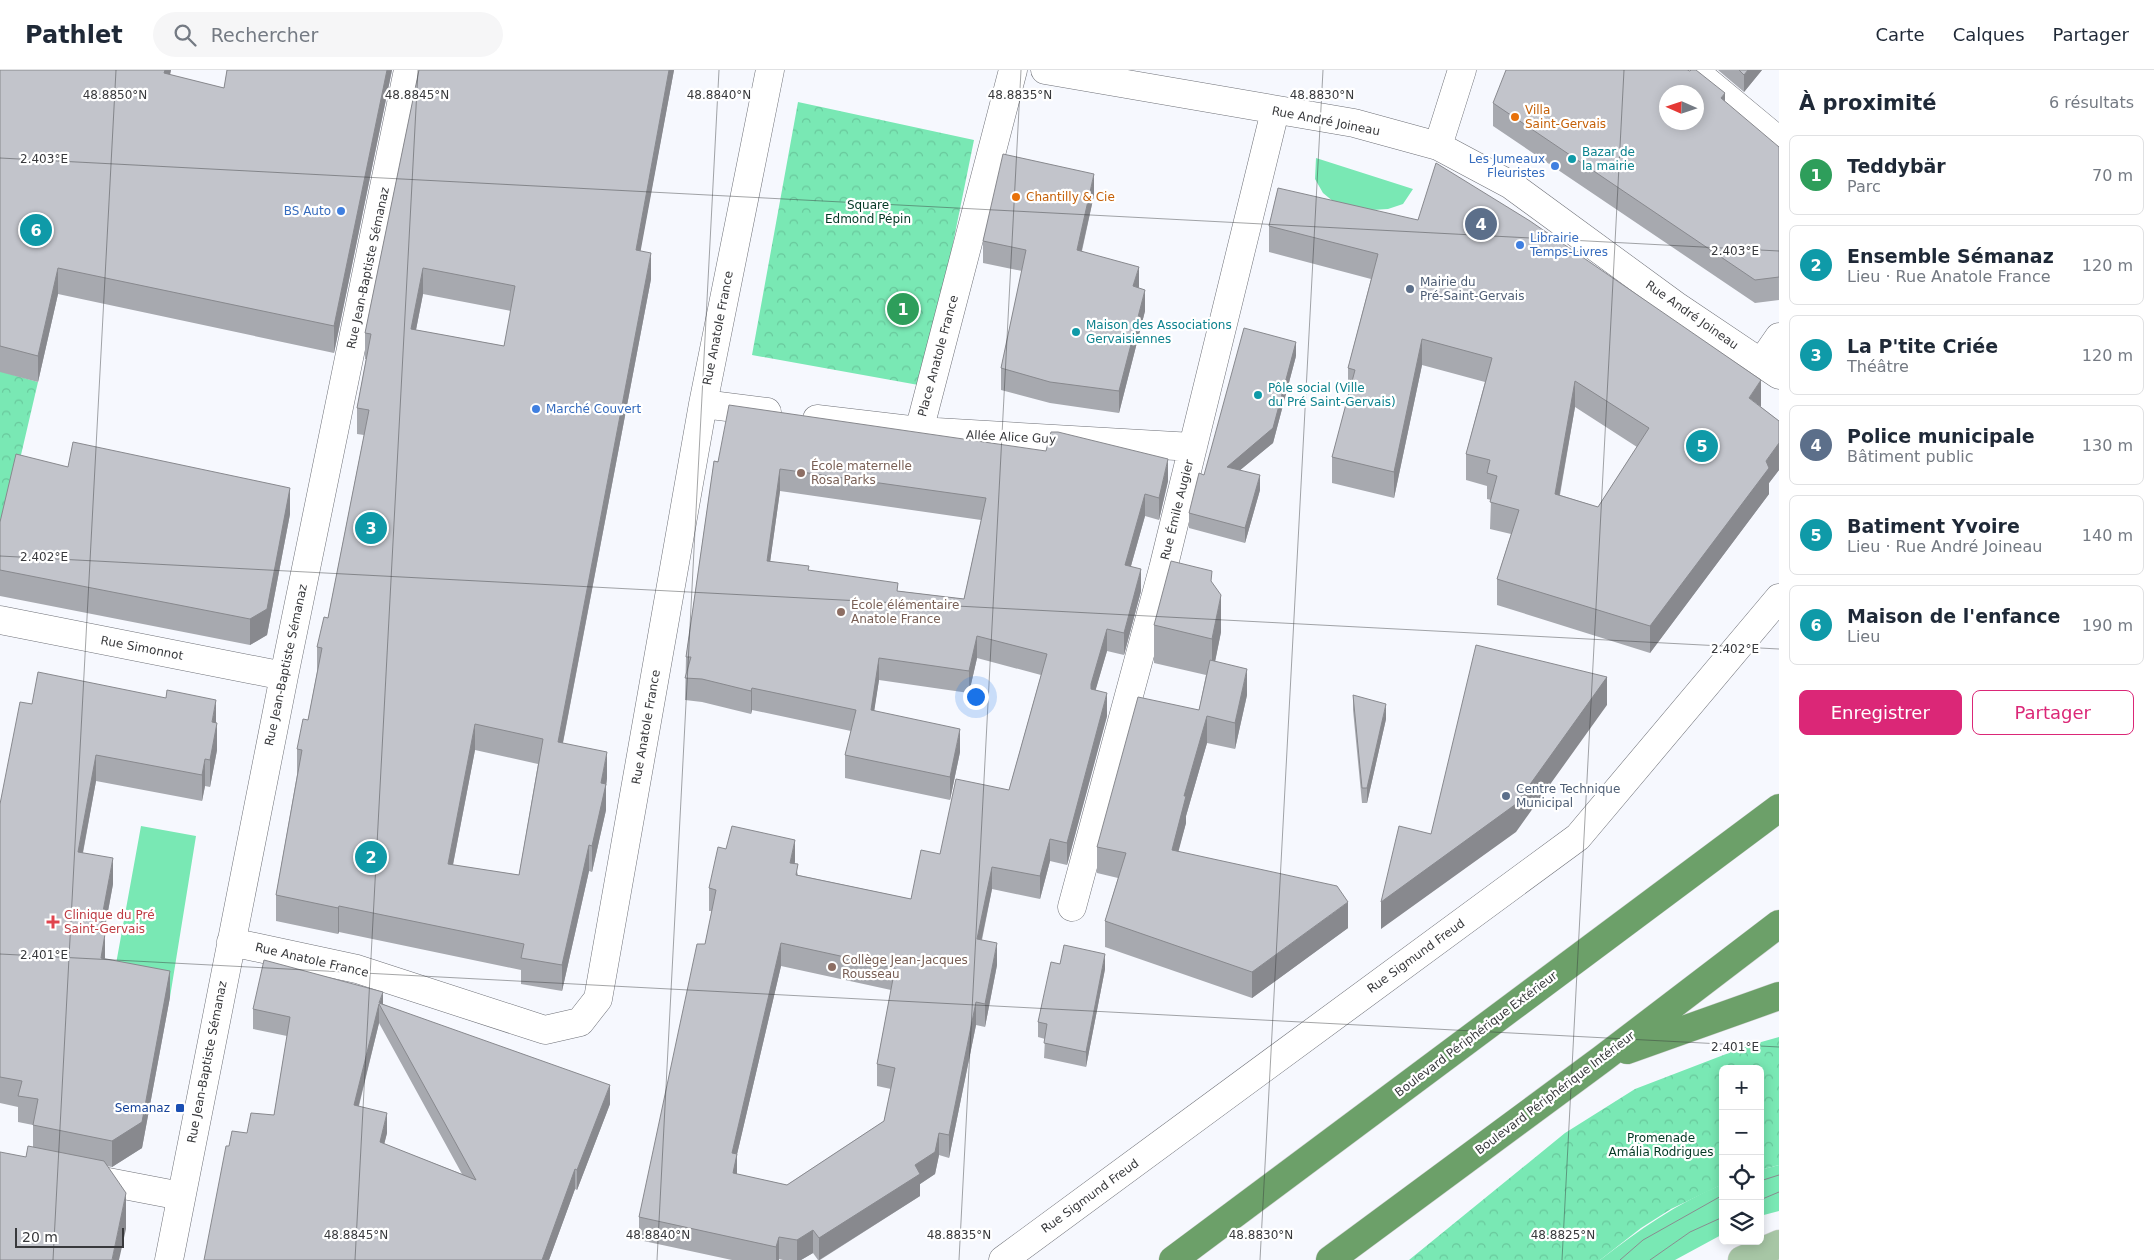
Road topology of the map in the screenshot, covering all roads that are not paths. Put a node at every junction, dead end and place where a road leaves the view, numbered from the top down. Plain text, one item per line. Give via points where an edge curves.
1 (408, 70) edge
2 (770, 70) edge
3 (1013, 70) edge
4 (1045, 70) edge
5 (1462, 70) edge
6 (1691, 70) edge
7 (1275, 111) junction
8 (1779, 141) edge
9 (1438, 146) junction
10 (1779, 337) edge
11 (1770, 369) edge
12 (703, 404) junction
13 (919, 431) junction
14 (1192, 447) junction
15 (1779, 598) edge
16 (0, 620) edge
17 (284, 676) junction
18 (1779, 808) edge
19 (1072, 908) dead end
20 (1779, 924) edge
21 (231, 942) junction
22 (1779, 996) edge
23 (1602, 1059) junction
24 (58, 1172) edge
25 (181, 1196) junction
26 (1779, 1244) edge
27 (169, 1260) edge
28 (1003, 1260) edge
29 (1173, 1260) edge
30 (1330, 1260) edge
31 (1742, 1260) edge

1 - 17 street, Rue Jean-Baptiste Sémanaz
2 - 12 street, Rue Anatole France
3 - 13 street, Place Anatole France
4 - 7 street, Rue André Joineau
5 - 9 street
6 - 8 street
7 - 9 street, Rue André Joineau via 1354,124
7 - 14 street, Rue Émile Augier
9 - 11 street, Rue André Joineau via 1511,185 1675,305
10 - 11 street
12 - 13 street, Place Anatole France
12 - 21 street, Rue Anatole France via 598,999 580,1022 545,1030 357,970
13 - 14 street, Allée Alice Guy
14 - 19 street, Rue Émile Augier via 1163,569
15 - 28 street, Rue Sigmund Freud via 1578,837
16 - 17 street, Rue Simonnot
17 - 21 street, Rue Jean-Baptiste Sémanaz
18 - 29 highway, Boulevard Périphérique Extérieur
20 - 23 highway, Boulevard Périphérique Intérieur
21 - 25 street, Rue Jean-Baptiste Sémanaz
22 - 23 highway
23 - 30 highway, Boulevard Périphérique Intérieur
24 - 25 street
25 - 27 street, Rue Jean-Baptiste Sémanaz
26 - 31 main road

